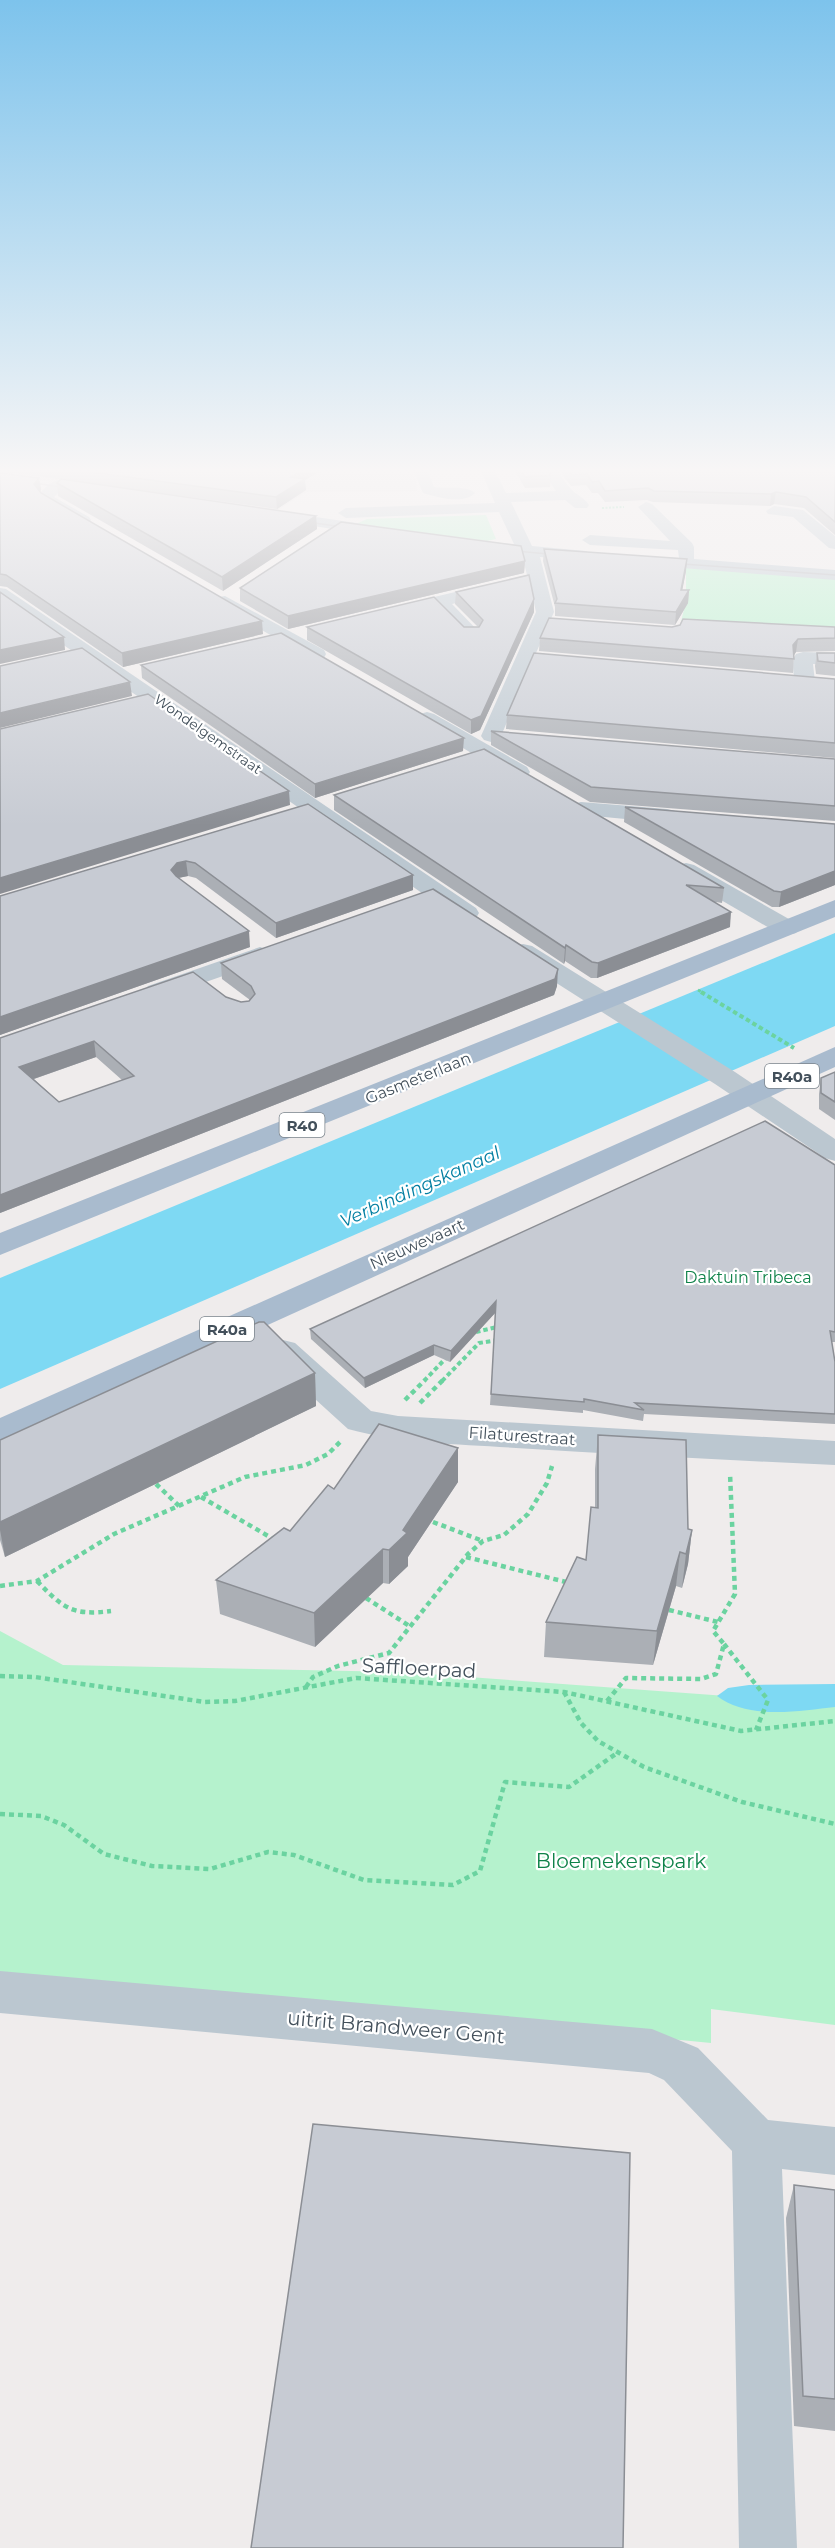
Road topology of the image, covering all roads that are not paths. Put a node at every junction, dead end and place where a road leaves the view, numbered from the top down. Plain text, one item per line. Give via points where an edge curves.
1 (244, 588) edge
2 (495, 588) edge
3 (539, 588) edge
4 (203, 589) edge
5 (0, 593) edge
6 (224, 601) junction
7 (439, 601) junction
8 (385, 614) edge
9 (540, 623) junction
10 (564, 624) edge
11 (309, 631) edge
12 (472, 634) edge
13 (286, 636) junction
14 (261, 642) edge
15 (87, 653) junction
16 (65, 658) edge
17 (524, 658) junction
18 (835, 659) edge
19 (329, 661) edge
20 (594, 664) edge
21 (826, 683) edge
22 (156, 698) junction
23 (134, 704) edge
24 (410, 708) edge
25 (483, 746) junction
26 (535, 781) edge
27 (340, 798) edge
28 (313, 807) junction
29 (284, 816) edge
30 (685, 818) edge
31 (621, 832) edge
32 (670, 861) edge
33 (436, 893) junction
34 (412, 902) edge
35 (835, 908) edge
36 (483, 924) edge
37 (787, 928) junction
38 (248, 931) edge
39 (502, 937) edge
40 (198, 976) junction
41 (224, 996) edge
42 (132, 1000) edge
43 (614, 1009) junction
44 (835, 1056) edge
45 (737, 1087) junction
46 (835, 1152) edge
47 (0, 1245) edge
48 (250, 1319) junction
49 (0, 1432) edge
50 (835, 1453) edge
51 (0, 1992) edge
52 (756, 2142) junction
53 (835, 2151) edge
54 (768, 2548) edge

1 - 6 street
2 - 7 street
3 - 9 street via 545,612
4 - 6 street
5 - 15 street, Wondelgemstraat
6 - 13 street
7 - 8 street
7 - 12 street
9 - 10 street
9 - 17 street
11 - 13 street
13 - 14 street
13 - 19 street
15 - 16 street
15 - 22 street, Wondelgemstraat via 130,673
17 - 20 street
17 - 25 street
18 - 21 street via 803,658 798,681
22 - 23 street
22 - 28 street, Wondelgemstraat
24 - 25 street
25 - 26 street
27 - 28 street
28 - 29 street
28 - 33 street, Wondelgemstraat
30 - 31 street via 572,803
32 - 37 street
33 - 34 street
33 - 36 street, Wondelgemstraat
35 - 37 main road, Gasmeterlaan / R40
37 - 43 main road, Gasmeterlaan / R40
38 - 40 street via 279,949
39 - 43 street
40 - 41 street
40 - 42 street
43 - 45 street
43 - 47 main road, Gasmeterlaan / R40
44 - 45 main road, Nieuwevaart / R40a
45 - 46 street
45 - 48 main road, Nieuwevaart / R40a
48 - 49 main road, Nieuwevaart / R40a
48 - 50 street, Filaturestraat via 360,1421 401,1414 560,1439
51 - 52 street, uitrit Brandweer Gent via 652,2051 681,2064
52 - 53 street
52 - 54 street

